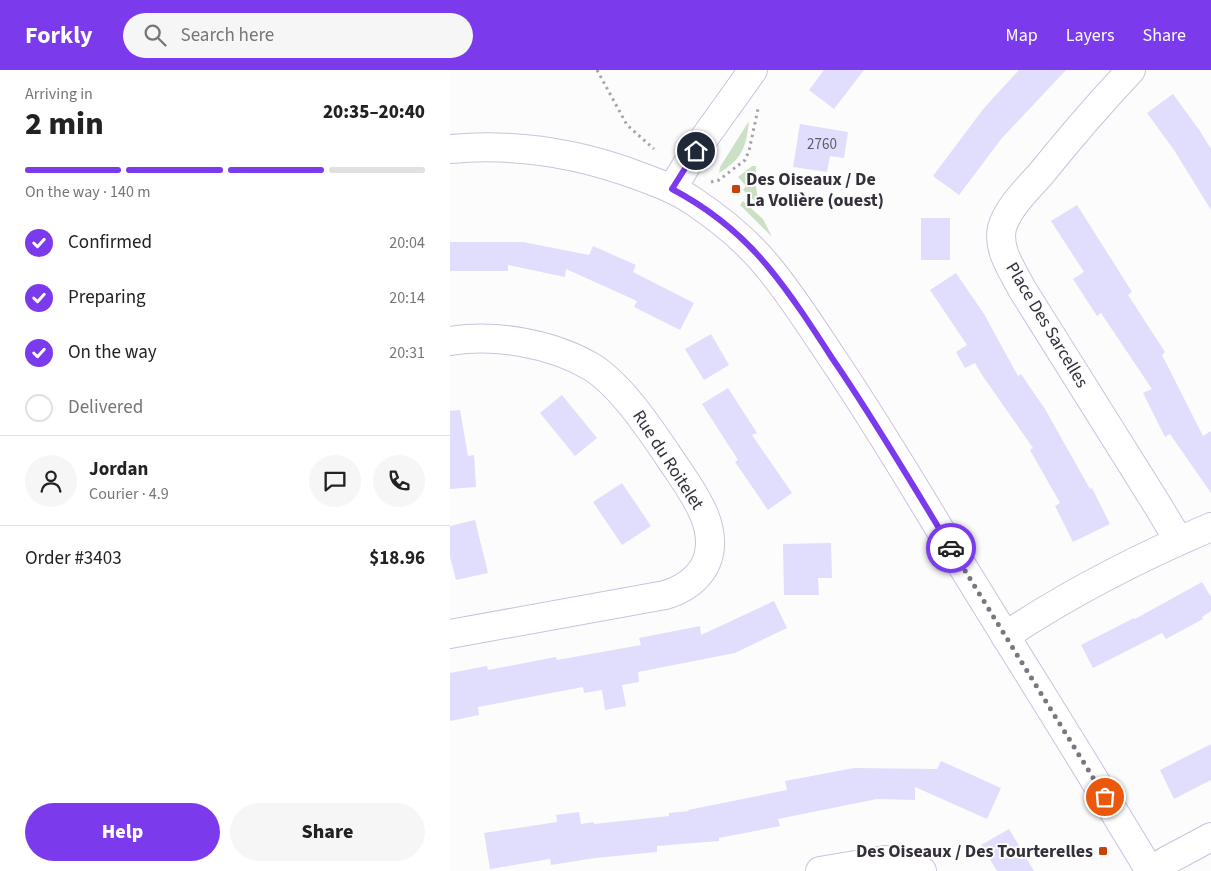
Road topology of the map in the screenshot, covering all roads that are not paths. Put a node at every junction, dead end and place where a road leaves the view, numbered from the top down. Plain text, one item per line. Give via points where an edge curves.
1 (753, 70) edge
2 (1131, 70) edge
3 (450, 149) edge
4 (672, 189) junction
5 (450, 341) edge
6 (1211, 527) edge
7 (1179, 541) junction
8 (450, 634) edge
9 (1005, 636) junction
10 (1211, 837) edge
11 (820, 871) edge
12 (922, 871) edge
13 (1150, 871) edge

1 - 4 street via 700,143
2 - 7 street, Place Des Sarcelles via 1015,205 1002,228 1001,238 1008,264 1022,289
3 - 4 street via 510,147 563,154 616,168
4 - 9 street via 692,200 745,243 799,308 860,398
5 - 8 street, Rue du Roitelet via 485,338 524,342 562,353 592,367 635,409 659,442 701,508 709,528 710,545 706,562 697,577 675,592
6 - 7 street
7 - 9 street via 1044,610
9 - 13 street
10 - 13 street
11 - 12 street via 893,860

